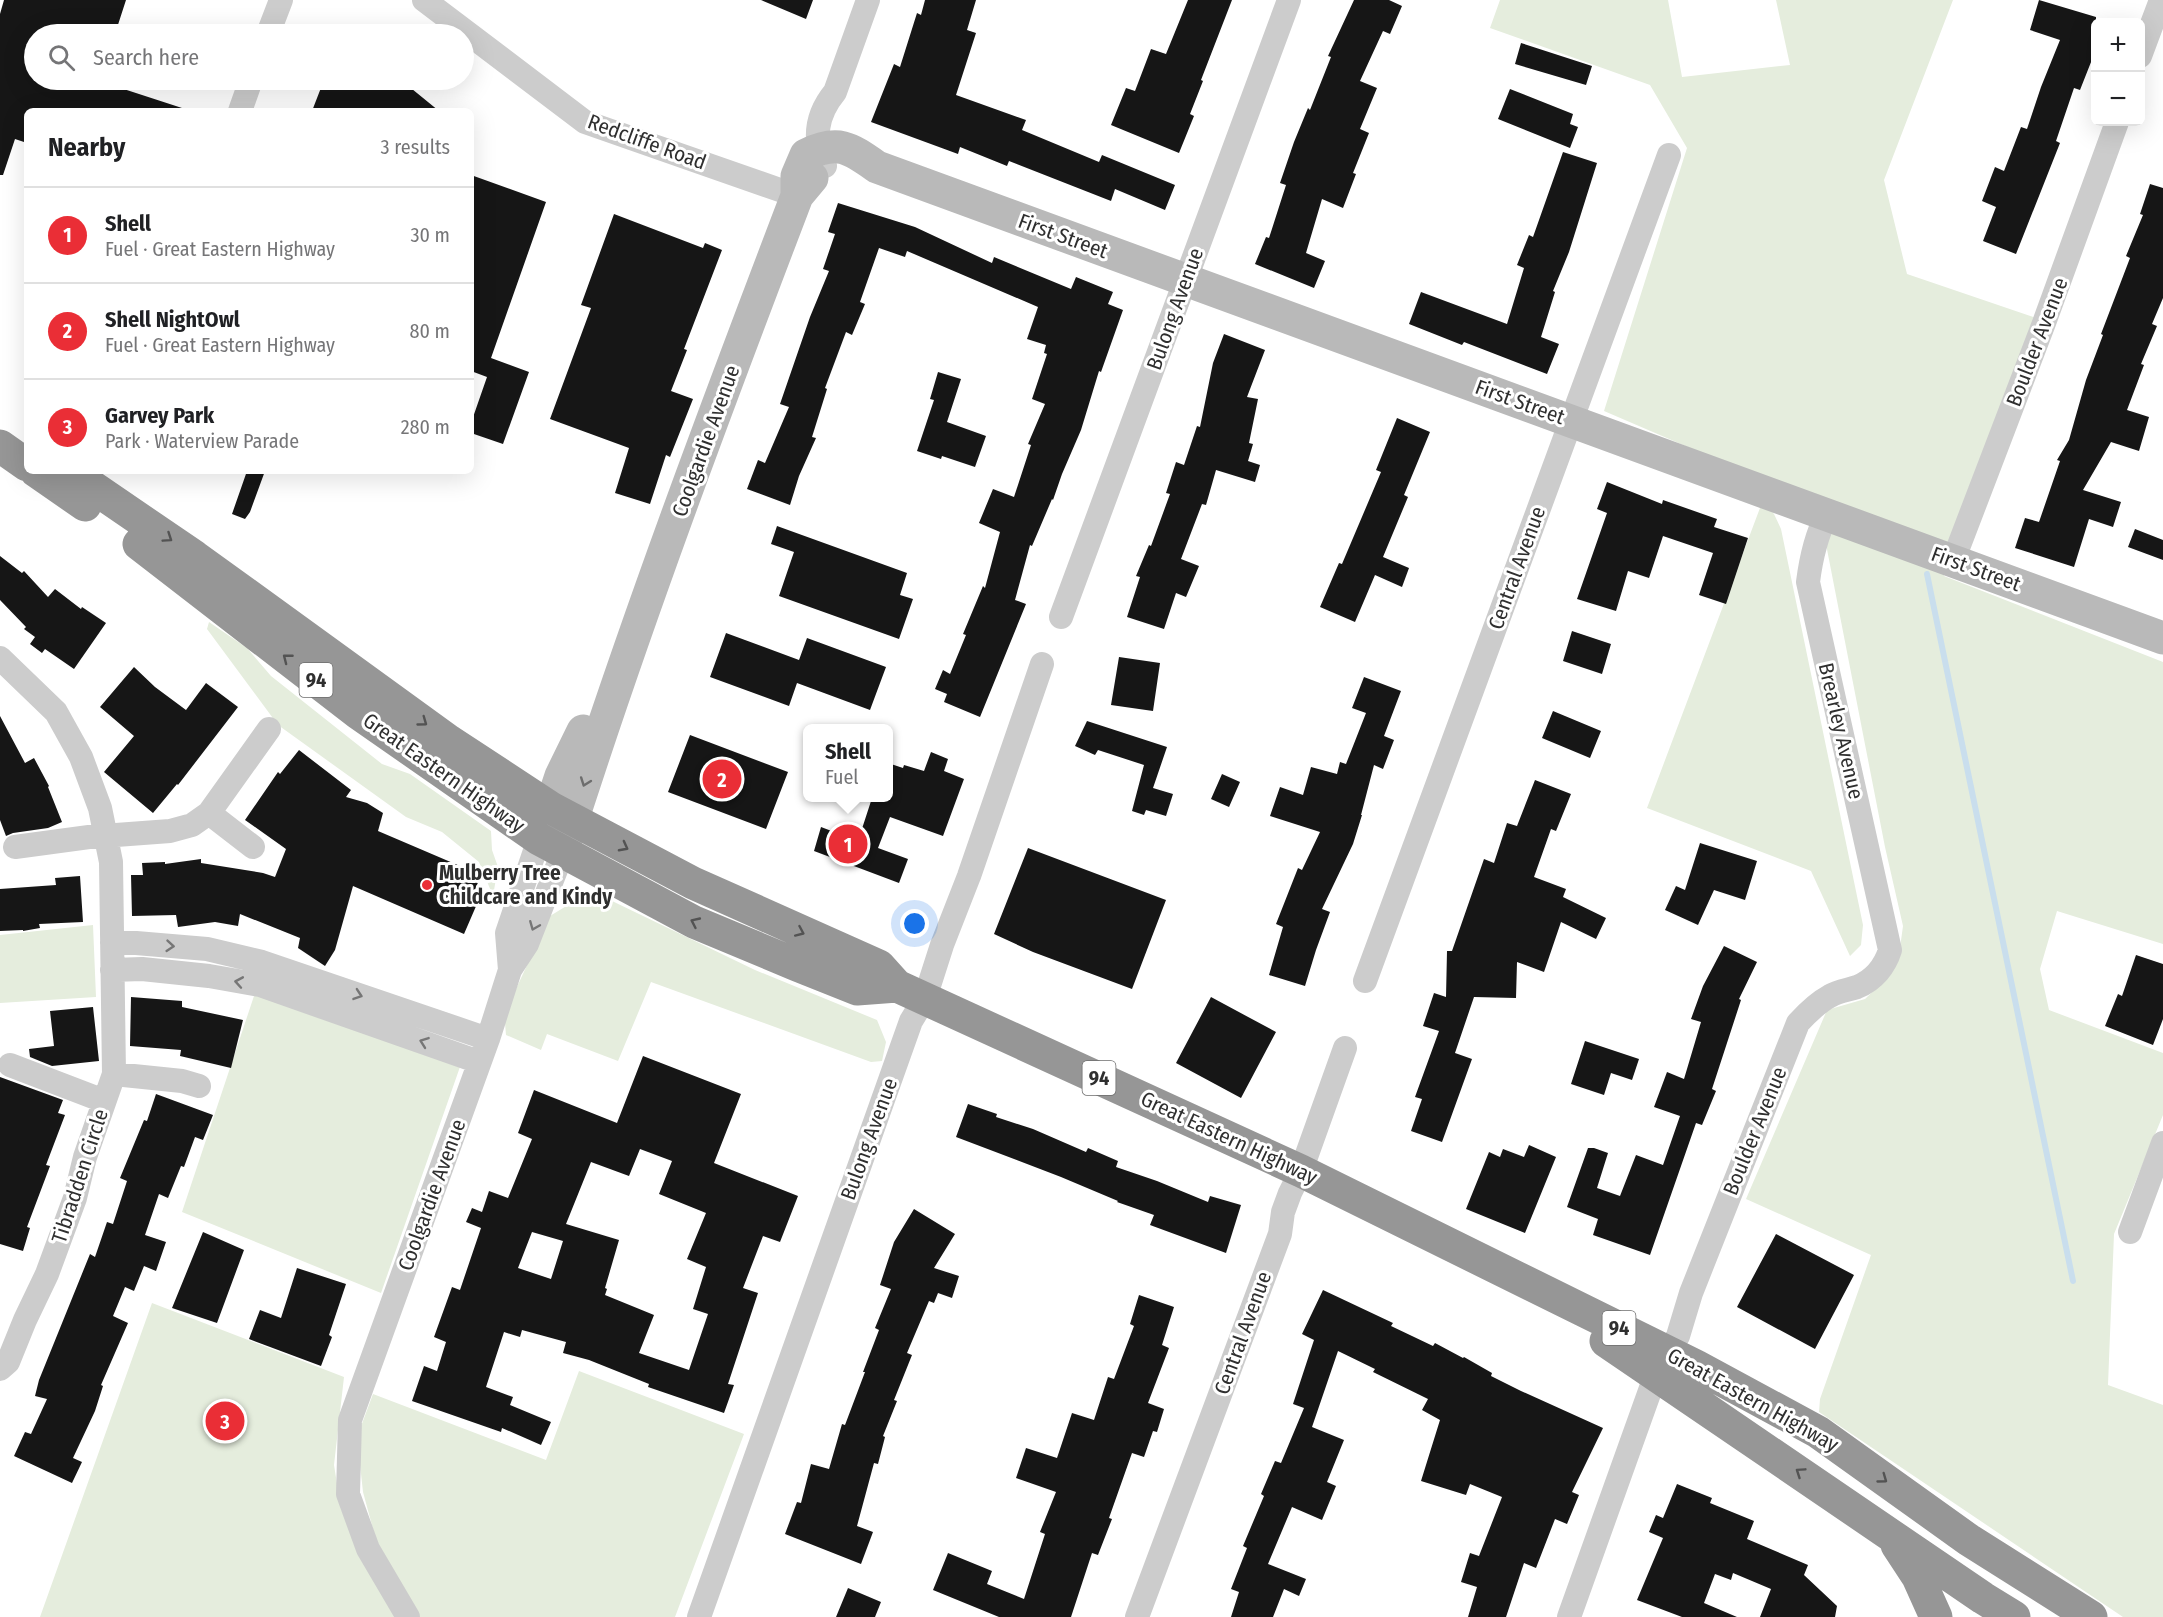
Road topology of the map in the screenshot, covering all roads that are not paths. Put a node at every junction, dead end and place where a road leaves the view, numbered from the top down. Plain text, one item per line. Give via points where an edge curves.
1 (281, 0) edge
2 (424, 0) edge
3 (868, 0) edge
4 (1289, 0) edge
5 (2161, 0) edge
6 (272, 24) edge
7 (456, 24) edge
8 (474, 38) edge
9 (2145, 43) edge
10 (247, 90) edge
11 (241, 108) edge
12 (2116, 126) edge
13 (827, 154) junction
14 (1669, 155) dead end
15 (797, 196) junction
16 (1185, 281) junction
17 (1570, 421) junction
18 (0, 424) edge
19 (24, 440) edge
20 (0, 446) edge
21 (24, 463) edge
22 (45, 474) edge
23 (74, 474) edge
24 (102, 493) edge
25 (1827, 514) junction
26 (1953, 561) junction
27 (1061, 617) dead end
28 (2163, 638) edge
29 (0, 658) edge
30 (1042, 664) dead end
31 (269, 729) dead end
32 (209, 813) junction
33 (562, 814) junction
34 (107, 835) junction
35 (551, 845) junction
36 (15, 847) dead end
37 (253, 847) dead end
38 (111, 943) junction
39 (1890, 950) joint
40 (112, 970) junction
41 (1365, 981) dead end
42 (911, 992) junction
43 (488, 1040) junction
44 (1346, 1048) dead end
45 (480, 1062) junction
46 (10, 1065) dead end
47 (114, 1074) junction
48 (199, 1086) dead end
49 (105, 1101) junction
50 (2163, 1143) edge
51 (1301, 1171) junction
52 (2130, 1233) dead end
53 (1662, 1363) junction
54 (0, 1369) edge
55 (1888, 1532) junction
56 (2040, 1585) junction
57 (1978, 1608) edge
58 (408, 1617) edge
59 (699, 1617) edge
60 (1137, 1617) edge
61 (1569, 1617) edge
62 (1936, 1617) edge
63 (2014, 1617) edge
64 (2091, 1617) edge

1 - 6 street
2 - 7 street, Redcliffe Road
3 - 13 street via 835,92 825,103 819,123
4 - 16 street, Bulong Avenue
5 - 9 street
8 - 15 street, Redcliffe Road via 585,122
10 - 11 street
12 - 26 street, Boulder Avenue
13 - 15 street, Coolgardie Avenue via 806,155 797,176
13 - 16 street, First Street via 851,148 877,167
14 - 17 street, Central Avenue
15 - 33 street, Coolgardie Avenue via 616,687
16 - 17 street, First Street
16 - 27 street, Bulong Avenue
17 - 25 street, First Street
17 - 41 street, Central Avenue
18 - 19 highway
20 - 21 highway
22 - 24 highway, Great Eastern Highway / 94
23 - 24 highway, Great Eastern Highway / 94
24 -> 33 highway, Great Eastern Highway / 94 via 448,741
35 -> 24 highway, Great Eastern Highway / 94 via 358,713
25 - 26 street, First Street
25 - 39 street, Brearley Avenue via 1810,559 1808,582
26 - 28 street, First Street
29 - 34 street, Tibradden Circle via 56,712 81,757
30 - 42 street, Bulong Avenue via 942,945
31 - 32 street
32 - 34 street via 192,825 170,831
32 - 37 street
33 - 35 street, Coolgardie Avenue
33 -> 42 highway, Great Eastern Highway / 94 via 693,883 879,966
34 - 36 street
34 - 38 street, Tibradden Circle via 111,861
42 -> 35 highway, Great Eastern Highway / 94 via 857,989 797,965 694,922
35 - 43 street, Coolgardie Avenue via 527,944 510,970
38 - 40 street, Tibradden Circle
38 -> 43 street via 207,949 262,962
39 - 53 street, Boulder Avenue via 1876,975 1860,986 1825,999 1798,1023 1691,1293 1678,1336
45 -> 40 street via 260,985 142,969
40 - 47 street, Tibradden Circle
42 - 51 highway, Great Eastern Highway / 94
42 - 59 street, Bulong Avenue via 911,1021
43 - 45 street, Coolgardie Avenue
44 - 51 street, Central Avenue
45 - 58 street, Coolgardie Avenue via 350,1420 348,1494 368,1549
46 - 49 street
47 - 48 street
47 - 49 street, Tibradden Circle
49 - 54 street, Tibradden Circle via 48,1274 8,1362
50 - 52 street
51 - 53 highway, Great Eastern Highway / 94 via 1492,1266
51 - 60 street, Central Avenue via 1290,1192 1280,1234
55 -> 53 highway, Great Eastern Highway / 94
53 -> 56 highway, Great Eastern Highway / 94 via 1818,1432 1969,1540
53 - 61 street, Boulder Avenue
55 - 57 highway, Great Eastern Highway / 94
55 - 62 highway via 1918,1577
56 - 57 highway via 1993,1588
56 - 64 highway, Great Eastern Highway / 94
57 - 63 highway, Great Eastern Highway / 94

